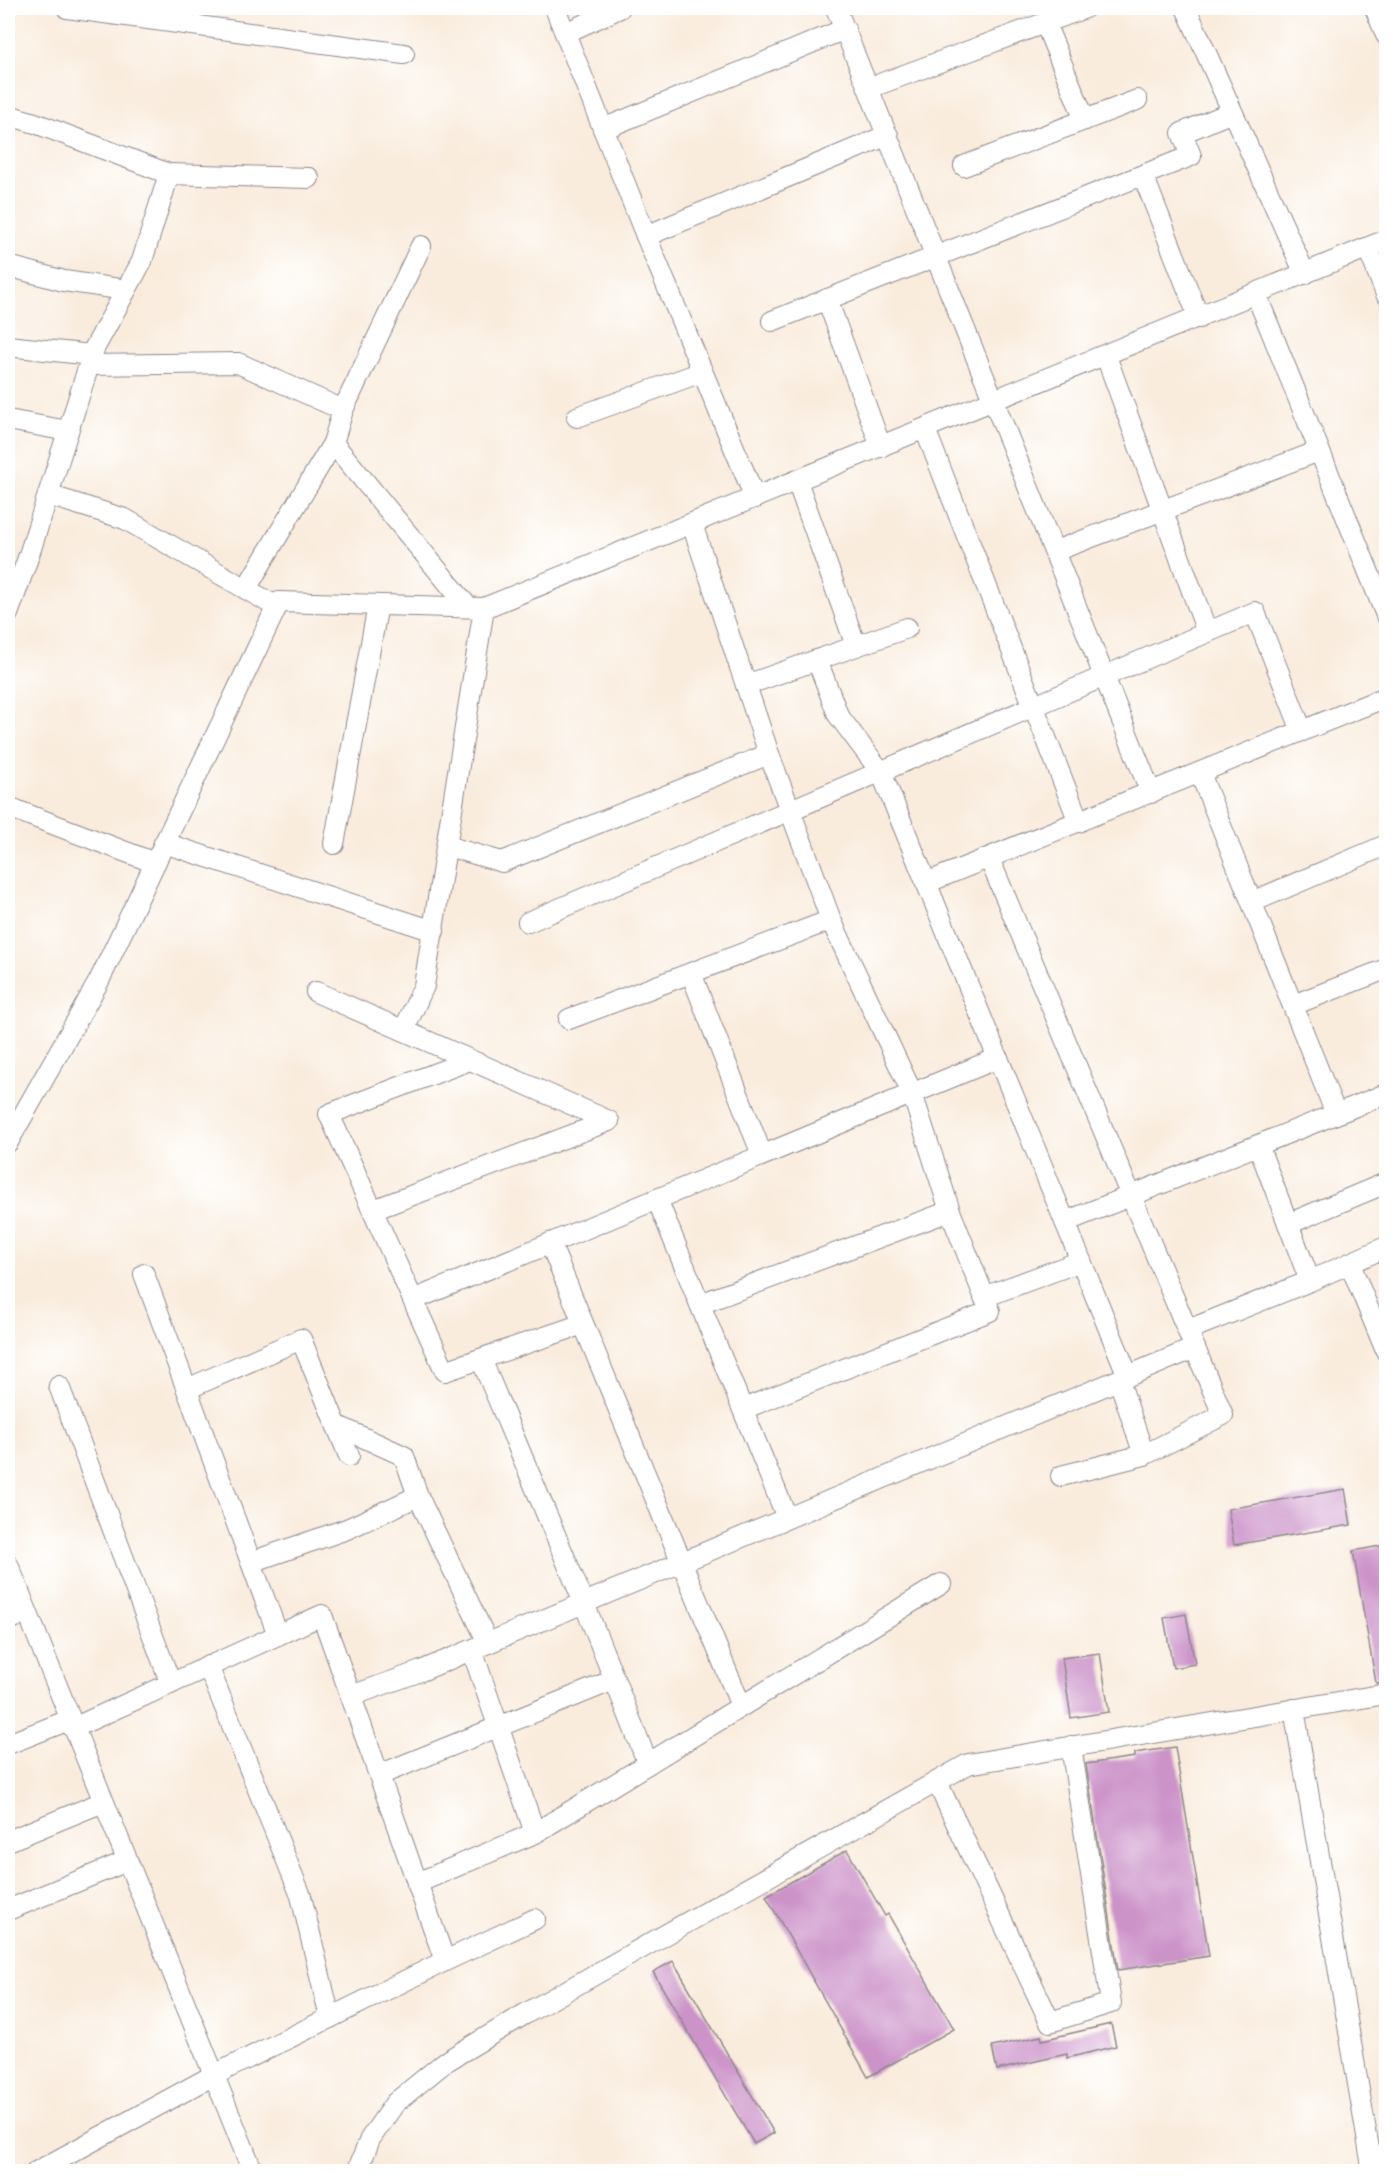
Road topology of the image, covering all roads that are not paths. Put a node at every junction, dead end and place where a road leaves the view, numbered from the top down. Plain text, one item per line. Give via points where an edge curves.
1 (68, 8) edge
2 (555, 8) edge
3 (620, 8) edge
4 (836, 8) edge
5 (1085, 8) edge
6 (1186, 8) edge
7 (1375, 8) edge
8 (1045, 23) junction
9 (845, 29) junction
10 (565, 33) junction
11 (1386, 35) edge
12 (404, 54) dead end
13 (869, 88) junction
14 (1137, 100) dead end
15 (1232, 112) junction
16 (8, 116) edge
17 (1085, 120) junction
18 (603, 129) junction
19 (888, 135) junction
20 (964, 166) dead end
21 (169, 174) junction
22 (1143, 175) junction
23 (309, 178) dead end
24 (646, 236) junction
25 (1386, 240) edge
26 (421, 246) dead end
27 (1368, 248) junction
28 (937, 256) junction
29 (8, 266) edge
30 (1305, 274) junction
31 (126, 290) junction
32 (1256, 294) junction
33 (1386, 294) edge
34 (827, 299) junction
35 (1199, 318) junction
36 (772, 321) dead end
37 (8, 346) edge
38 (1106, 356) junction
39 (91, 360) junction
40 (702, 372) junction
41 (994, 401) junction
42 (343, 410) junction
43 (577, 417) dead end
44 (8, 420) edge
45 (925, 429) junction
46 (69, 431) junction
47 (333, 444) junction
48 (881, 447) junction
49 (1319, 450) junction
50 (797, 481) junction
51 (48, 495) junction
52 (755, 498) junction
53 (1163, 510) junction
54 (692, 524) junction
55 (1055, 551) junction
56 (246, 589) junction
57 (378, 605) junction
58 (277, 607) junction
59 (476, 607) junction
60 (8, 614) edge
61 (1386, 615) edge
62 (908, 628) dead end
63 (1207, 632) junction
64 (856, 646) junction
65 (818, 660) junction
66 (1105, 676) junction
67 (746, 685) junction
68 (1386, 698) edge
69 (1034, 706) junction
70 (1302, 731) junction
71 (769, 754) junction
72 (881, 772) junction
73 (1200, 773) junction
74 (1151, 793) junction
75 (8, 807) edge
76 (790, 810) junction
77 (1079, 822) junction
78 (165, 843) junction
79 (334, 844) dead end
80 (1386, 845) edge
81 (447, 846) junction
82 (989, 858) junction
83 (155, 863) junction
84 (926, 883) junction
85 (1252, 902) junction
86 (831, 920) junction
87 (528, 922) dead end
88 (434, 931) junction
89 (1386, 969) edge
90 (691, 973) junction
91 (315, 992) dead end
92 (1293, 1005) junction
93 (569, 1019) dead end
94 (404, 1030) junction
95 (998, 1058) junction
96 (470, 1060) junction
97 (912, 1093) junction
98 (1386, 1094) edge
99 (1336, 1114) junction
100 (8, 1142) edge
101 (1258, 1145) junction
102 (762, 1155) junction
103 (1386, 1183) edge
104 (1131, 1196) junction
105 (657, 1198) junction
106 (373, 1210) junction
107 (950, 1211) junction
108 (1065, 1222) junction
109 (1288, 1224) junction
110 (550, 1243) junction
111 (1386, 1247) edge
112 (1081, 1261) junction
113 (1350, 1264) junction
114 (144, 1274) dead end
115 (1310, 1281) junction
116 (984, 1297) junction
117 (413, 1300) junction
118 (700, 1304) junction
119 (583, 1324) junction
120 (1191, 1339) junction
121 (1386, 1351) edge
122 (481, 1359) junction
123 (1124, 1378) junction
124 (59, 1386) dead end
125 (187, 1389) junction
126 (743, 1409) junction
127 (336, 1425) junction
128 (1144, 1455) junction
129 (349, 1456) dead end
130 (1061, 1476) dead end
131 (418, 1496) junction
132 (787, 1518) junction
133 (251, 1562) junction
134 (681, 1563) junction
135 (8, 1564) edge
136 (941, 1584) dead end
137 (584, 1603) junction
138 (26, 1613) junction
139 (8, 1620) edge
140 (278, 1635) junction
141 (480, 1647) junction
142 (208, 1666) junction
143 (614, 1680) junction
144 (171, 1684) junction
145 (1386, 1694) edge
146 (351, 1696) junction
147 (741, 1706) junction
148 (1294, 1709) junction
149 (71, 1724) junction
150 (498, 1726) junction
151 (8, 1744) edge
152 (1071, 1746) junction
153 (648, 1764) junction
154 (379, 1775) junction
155 (937, 1782) junction
156 (103, 1802) junction
157 (536, 1833) junction
158 (8, 1840) edge
159 (127, 1861) junction
160 (417, 1883) junction
161 (8, 1910) edge
162 (536, 1919) dead end
163 (445, 1961) junction
164 (330, 2018) junction
165 (214, 2074) junction
166 (353, 2170) edge
167 (36, 2172) edge
168 (254, 2172) edge
169 (1373, 2172) edge

1 - 12 street
2 - 10 street
3 - 10 street
4 - 9 street
5 - 8 street
6 - 15 street
7 - 11 street
8 - 13 street
8 - 17 street
9 - 13 street
9 - 18 street
10 - 18 street
13 - 19 street
14 - 17 street
15 - 22 street via 1182,133 1191,156
15 - 30 street
16 - 21 street
17 - 20 street
18 - 24 street
19 - 24 street
19 - 28 street
21 - 23 street
21 - 31 street via 142,261
22 - 28 street
22 - 35 street
24 - 40 street
25 - 27 street
26 - 42 street
27 - 30 street
27 - 33 street
28 - 34 street
28 - 41 street
29 - 31 street via 64,281
30 - 32 street
31 - 39 street
32 - 35 street
32 - 49 street
34 - 36 street
34 - 48 street
35 - 38 street
37 - 39 street
38 - 41 street
38 - 53 street
39 - 42 street via 238,363
39 - 46 street
40 - 43 street
40 - 52 street
41 - 45 street
41 - 55 street
42 - 47 street
44 - 46 street
45 - 48 street
45 - 69 street
46 - 51 street
47 - 56 street
47 - 59 street
48 - 50 street
49 - 53 street
49 - 61 street
50 - 52 street
50 - 64 street
51 - 56 street via 125,519
51 - 60 street
52 - 54 street
53 - 55 street
53 - 63 street
54 - 59 street
54 - 67 street
55 - 66 street
56 - 58 street
57 - 58 street via 279,602
57 - 59 street
57 - 79 street
58 - 78 street
59 - 81 street
62 - 64 street
63 - 66 street
63 - 70 street via 1255,612
64 - 65 street
65 - 67 street
65 - 72 street via 838,715
66 - 69 street
66 - 74 street
67 - 71 street
68 - 70 street
69 - 72 street
69 - 77 street
70 - 73 street
71 - 76 street
71 - 81 street via 502,862
72 - 76 street
72 - 84 street
73 - 74 street
73 - 85 street
74 - 77 street
75 - 83 street
76 - 86 street
76 - 87 street
77 - 82 street
78 - 83 street
78 - 88 street
80 - 85 street
81 - 88 street
82 - 84 street
82 - 104 street
83 - 100 street via 99,981
84 - 95 street
85 - 92 street
86 - 90 street
86 - 97 street
88 - 94 street via 424,986
89 - 92 street
90 - 93 street
90 - 102 street
91 - 94 street
92 - 99 street
94 - 96 street
95 - 97 street
95 - 108 street
96 - 106 street via 329,1114
96 - 106 street via 609,1121
97 - 102 street
97 - 107 street
98 - 99 street
99 - 101 street
101 - 104 street
101 - 109 street
102 - 105 street
103 - 109 street
104 - 108 street
104 - 120 street
105 - 110 street
105 - 118 street
106 - 117 street
107 - 116 street
107 - 118 street
108 - 112 street
109 - 115 street
110 - 117 street
110 - 119 street
111 - 113 street
112 - 116 street
112 - 123 street
113 - 115 street
113 - 121 street
114 - 125 street
115 - 120 street
116 - 126 street via 990,1311
117 - 122 street via 445,1371
118 - 126 street
119 - 122 street
119 - 134 street
120 - 123 street
120 - 128 street via 1223,1415
122 - 137 street
123 - 128 street
123 - 132 street
124 - 144 street
125 - 127 street via 301,1339
125 - 133 street
126 - 132 street
127 - 129 street
127 - 131 street via 404,1456
128 - 130 street
131 - 133 street via 347,1529
131 - 141 street
132 - 134 street
133 - 140 street
134 - 137 street
134 - 147 street
135 - 138 street
136 - 147 street
137 - 141 street
137 - 143 street
138 - 139 street
138 - 149 street
140 - 142 street
140 - 146 street via 322,1615
141 - 146 street
141 - 150 street
142 - 144 street
142 - 164 street via 300,1896
143 - 150 street
143 - 153 street
144 - 149 street
145 - 148 street
146 - 154 street
147 - 153 street
148 - 152 street
148 - 169 street
149 - 151 street
149 - 156 street
150 - 154 street
150 - 157 street
152 - 155 street via 968,1764
152 - 155 street via 1111,2003 1050,2022
153 - 157 street
154 - 160 street
155 - 166 street via 445,2062 395,2103
156 - 158 street
156 - 159 street
157 - 160 street
159 - 161 street
159 - 165 street
160 - 163 street
162 - 163 street
163 - 164 street
164 - 165 street
165 - 167 street
165 - 168 street

